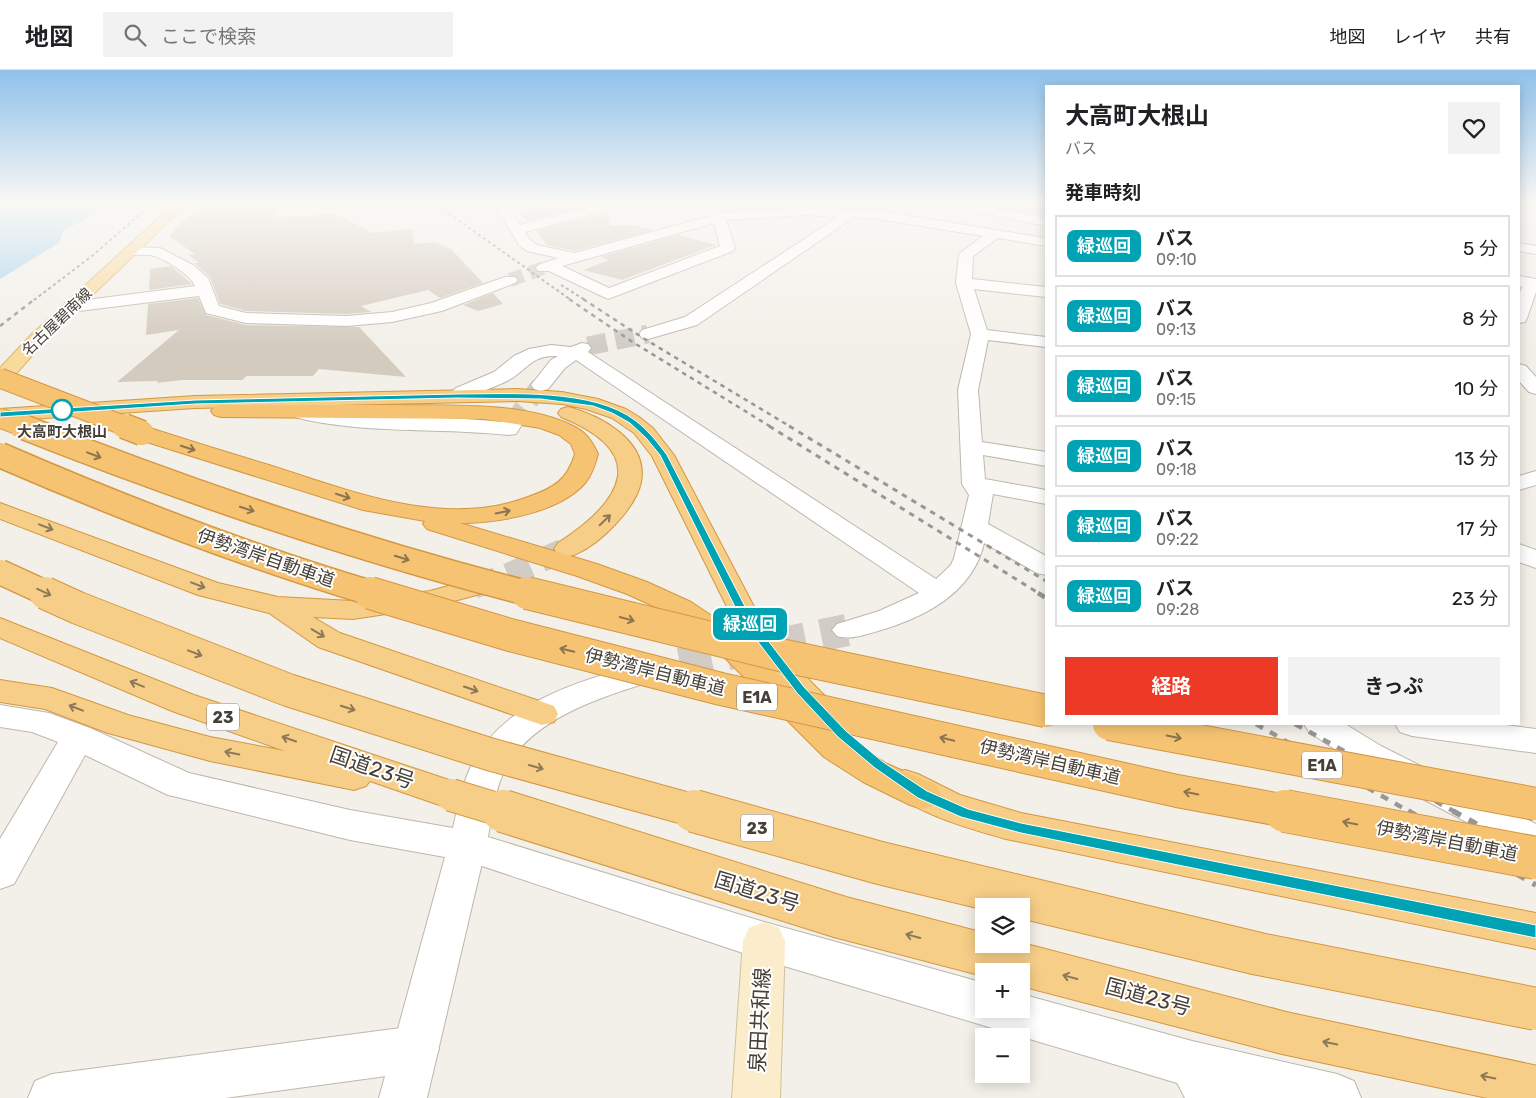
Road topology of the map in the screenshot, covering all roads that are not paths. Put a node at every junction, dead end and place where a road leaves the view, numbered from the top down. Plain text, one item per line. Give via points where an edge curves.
1 (131, 251) joint
2 (546, 251) tunnel mouth
3 (595, 251) edge
4 (720, 251) edge
5 (796, 251) edge
6 (970, 251) edge
7 (574, 257) junction
8 (510, 280) tunnel mouth
9 (1529, 282) edge
10 (964, 283) junction
11 (205, 290) junction
12 (1045, 292) edge
13 (72, 307) junction
14 (1520, 314) edge
15 (1520, 318) edge
16 (1536, 320) edge
17 (648, 334) tunnel mouth
18 (980, 334) junction
19 (1045, 342) edge
20 (581, 349) junction
21 (1520, 359) edge
22 (1536, 363) edge
23 (1520, 371) edge
24 (0, 379) edge
25 (541, 385) tunnel mouth
26 (1536, 388) edge
27 (457, 396) junction
28 (221, 411) junction
29 (297, 412) junction
30 (4, 420) edge
31 (510, 426) dead end
32 (972, 447) junction
33 (0, 455) edge
34 (1045, 459) edge
35 (1536, 478) edge
36 (1520, 483) edge
37 (974, 484) junction
38 (1045, 497) edge
39 (372, 505) junction
40 (0, 510) edge
41 (975, 528) junction
42 (567, 549) tunnel mouth
43 (1520, 552) edge
44 (1536, 560) edge
45 (1045, 566) edge
46 (0, 572) edge
47 (470, 588) tunnel mouth
48 (938, 593) junction
49 (278, 606) junction
50 (0, 627) edge
51 (847, 630) tunnel mouth
52 (680, 664) tunnel mouth
53 (0, 691) edge
54 (1045, 711) edge
55 (542, 714) junction
56 (0, 716) edge
57 (1114, 725) edge
58 (1323, 725) edge
59 (1419, 725) edge
60 (78, 737) junction
61 (1536, 742) edge
62 (451, 795) junction
63 (922, 795) junction
64 (1536, 804) edge
65 (1536, 841) edge
66 (467, 846) junction
67 (1536, 858) edge
68 (0, 873) edge
69 (1536, 931) edge
70 (764, 941) junction
71 (975, 1001) edge
72 (1536, 1009) edge
73 (1025, 1018) edge
74 (416, 1049) junction
75 (1201, 1081) edge
76 (1536, 1088) edge
77 (52, 1098) edge
78 (403, 1098) edge
79 (756, 1098) edge
80 (1337, 1098) edge

1 - 11 street via 155,251 188,268 200,278
1 - 13 main road, 名古屋碧南線
2 - 7 street
3 - 7 street
4 - 7 street via 608,294 547,267
5 - 17 street via 691,321
6 - 10 street via 966,254
8 - 11 street via 436,307 392,317 348,321 246,318 212,309
9 - 14 street
10 - 12 street
10 - 18 street
11 - 13 street
13 - 24 main road, 名古屋碧南線
15 - 16 street
18 - 19 street
18 - 32 street via 968,390
20 - 25 street via 558,364
20 - 27 street via 550,350 527,356 509,373
20 - 48 street via 582,356
21 - 22 street
23 - 26 street
24 -> 39 highway, bridge via 142,433
27 - 30 highway via 195,402
27 - 63 highway via 516,395 569,399 601,407 633,422 663,455 747,621 800,690 842,734
28 - 29 highway
28 - 30 highway
42 -> 28 highway via 610,515 622,499 630,469 622,446 614,436 584,418 545,408 483,403
29 - 31 street via 320,419 360,422
39 -> 29 highway via 439,516 495,513 524,507 565,488 587,462 586,450 580,440 567,431 541,421 502,414
30 -> 54 highway, bridge via 200,493 478,581 657,628
32 - 34 street
32 - 37 street
67 -> 33 highway, 伊勢湾岸自動車道 / E1A, bridge via 1177,791 721,689 510,635 351,587 215,541 78,489
35 - 36 street
37 - 38 street
37 - 41 street via 981,495
39 - 63 highway via 586,570 681,608 717,633 836,748 875,773
40 -> 49 highway via 208,589
41 - 45 street
41 - 48 street via 963,568
43 - 44 street
46 -> 72 highway, 23, bridge via 78,608 288,690 489,754 889,865 1259,954
47 - 49 highway via 432,599 353,610
48 - 51 street via 917,607 884,621
49 -> 55 highway via 329,640
62 -> 50 highway, 国道23号 / 23 via 183,703
52 - 55 street via 597,687 564,700
62 -> 53 highway via 210,749 120,725 52,699
55 - 66 street via 502,747 486,771
56 - 60 street via 37,721
57 -> 64 highway, E1A, bridge
58 - 65 street via 1369,755
59 - 61 street
60 - 66 street via 182,785 350,825
60 - 68 street
76 -> 62 highway, 国道23号 / 23, bridge via 1284,1032 840,918
63 - 69 highway via 966,814 1021,828
66 - 70 street
66 - 74 street
70 - 71 street
70 - 79 main road, 泉田共和線
73 - 75 street
74 - 77 street
74 - 78 street
75 - 80 street

